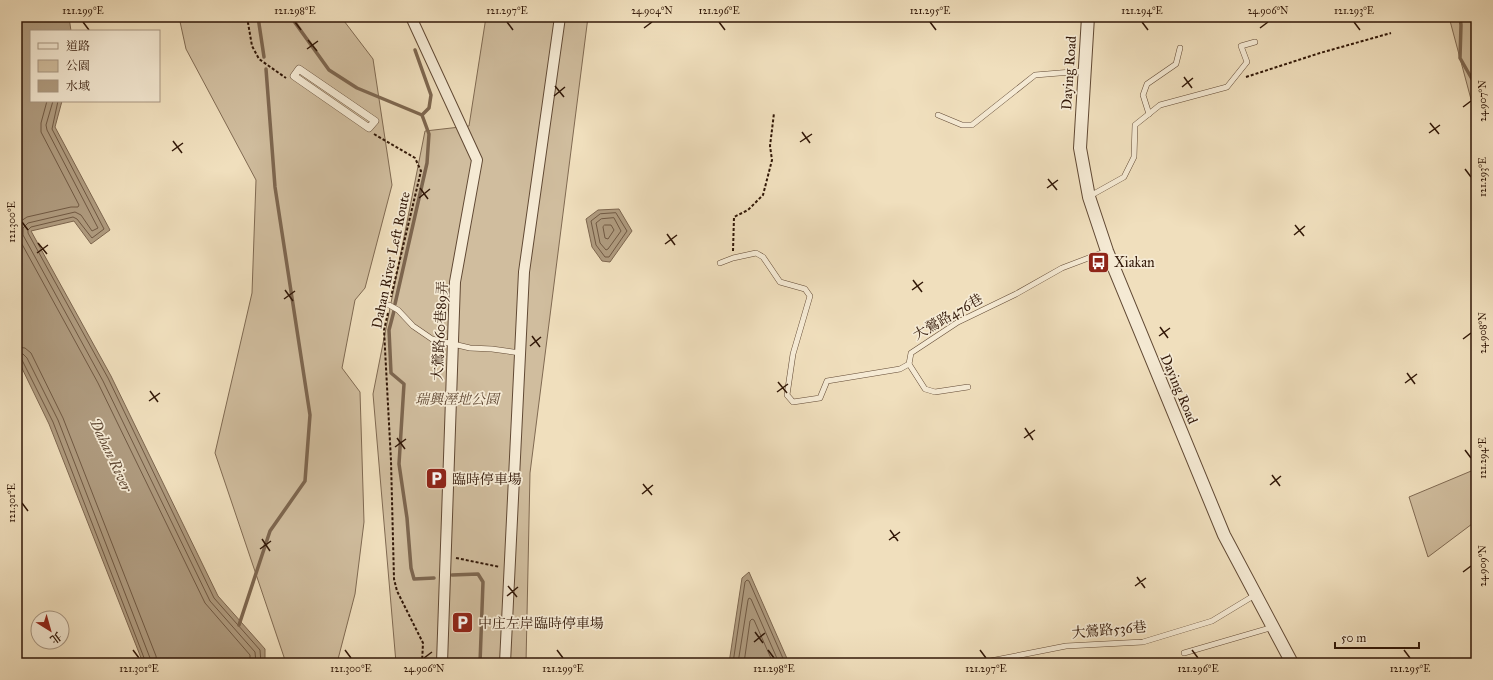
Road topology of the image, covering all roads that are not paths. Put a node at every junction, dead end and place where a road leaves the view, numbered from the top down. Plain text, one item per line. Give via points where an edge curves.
1 (411, 17) edge
2 (560, 17) edge
3 (1088, 17) edge
4 (1256, 42) dead end
5 (1180, 48) dead end
6 (1084, 71) junction
7 (292, 79) joint
8 (1149, 114) junction
9 (938, 115) dead end
10 (1089, 196) junction
11 (1106, 251) junction
12 (720, 263) dead end
13 (389, 305) road end
14 (452, 344) junction
15 (520, 353) junction
16 (909, 364) junction
17 (968, 387) dead end
18 (1256, 595) junction
19 (1273, 627) junction
20 (1184, 653) dead end
21 (442, 663) edge
22 (505, 663) edge
23 (980, 663) edge
24 (1292, 663) edge

1 - 14 street, 大鶯路60巷89弄 via 477,160 455,282
2 - 15 street via 524,272
3 - 6 street, Daying Road
4 - 8 lane via 1241,46 1247,62 1227,87 1160,105
5 - 8 lane via 1176,64 1147,84 1143,95
6 - 9 lane via 1036,75 972,125
6 - 10 street, Daying Road via 1080,148
7 - 7 street via 299,69 374,121 369,128
8 - 10 lane via 1135,125 1134,157 1124,177
10 - 11 street, Daying Road
11 - 16 lane, 大鶯路476巷 via 1062,268 958,322 911,353
11 - 18 street, Daying Road via 1224,535
12 - 16 lane via 756,253 763,257 780,282 805,289 810,296 793,354 787,395 793,402 820,398 827,381 900,369
13 - 14 lane via 432,339
14 - 15 lane
14 - 21 street, 大鶯路60巷89弄
15 - 22 street
16 - 17 lane via 925,389 935,392
18 - 19 street, Daying Road
18 - 23 lane, 大鶯路536巷 via 1212,622 1143,642 1066,646
19 - 20 lane
19 - 24 street, Daying Road

